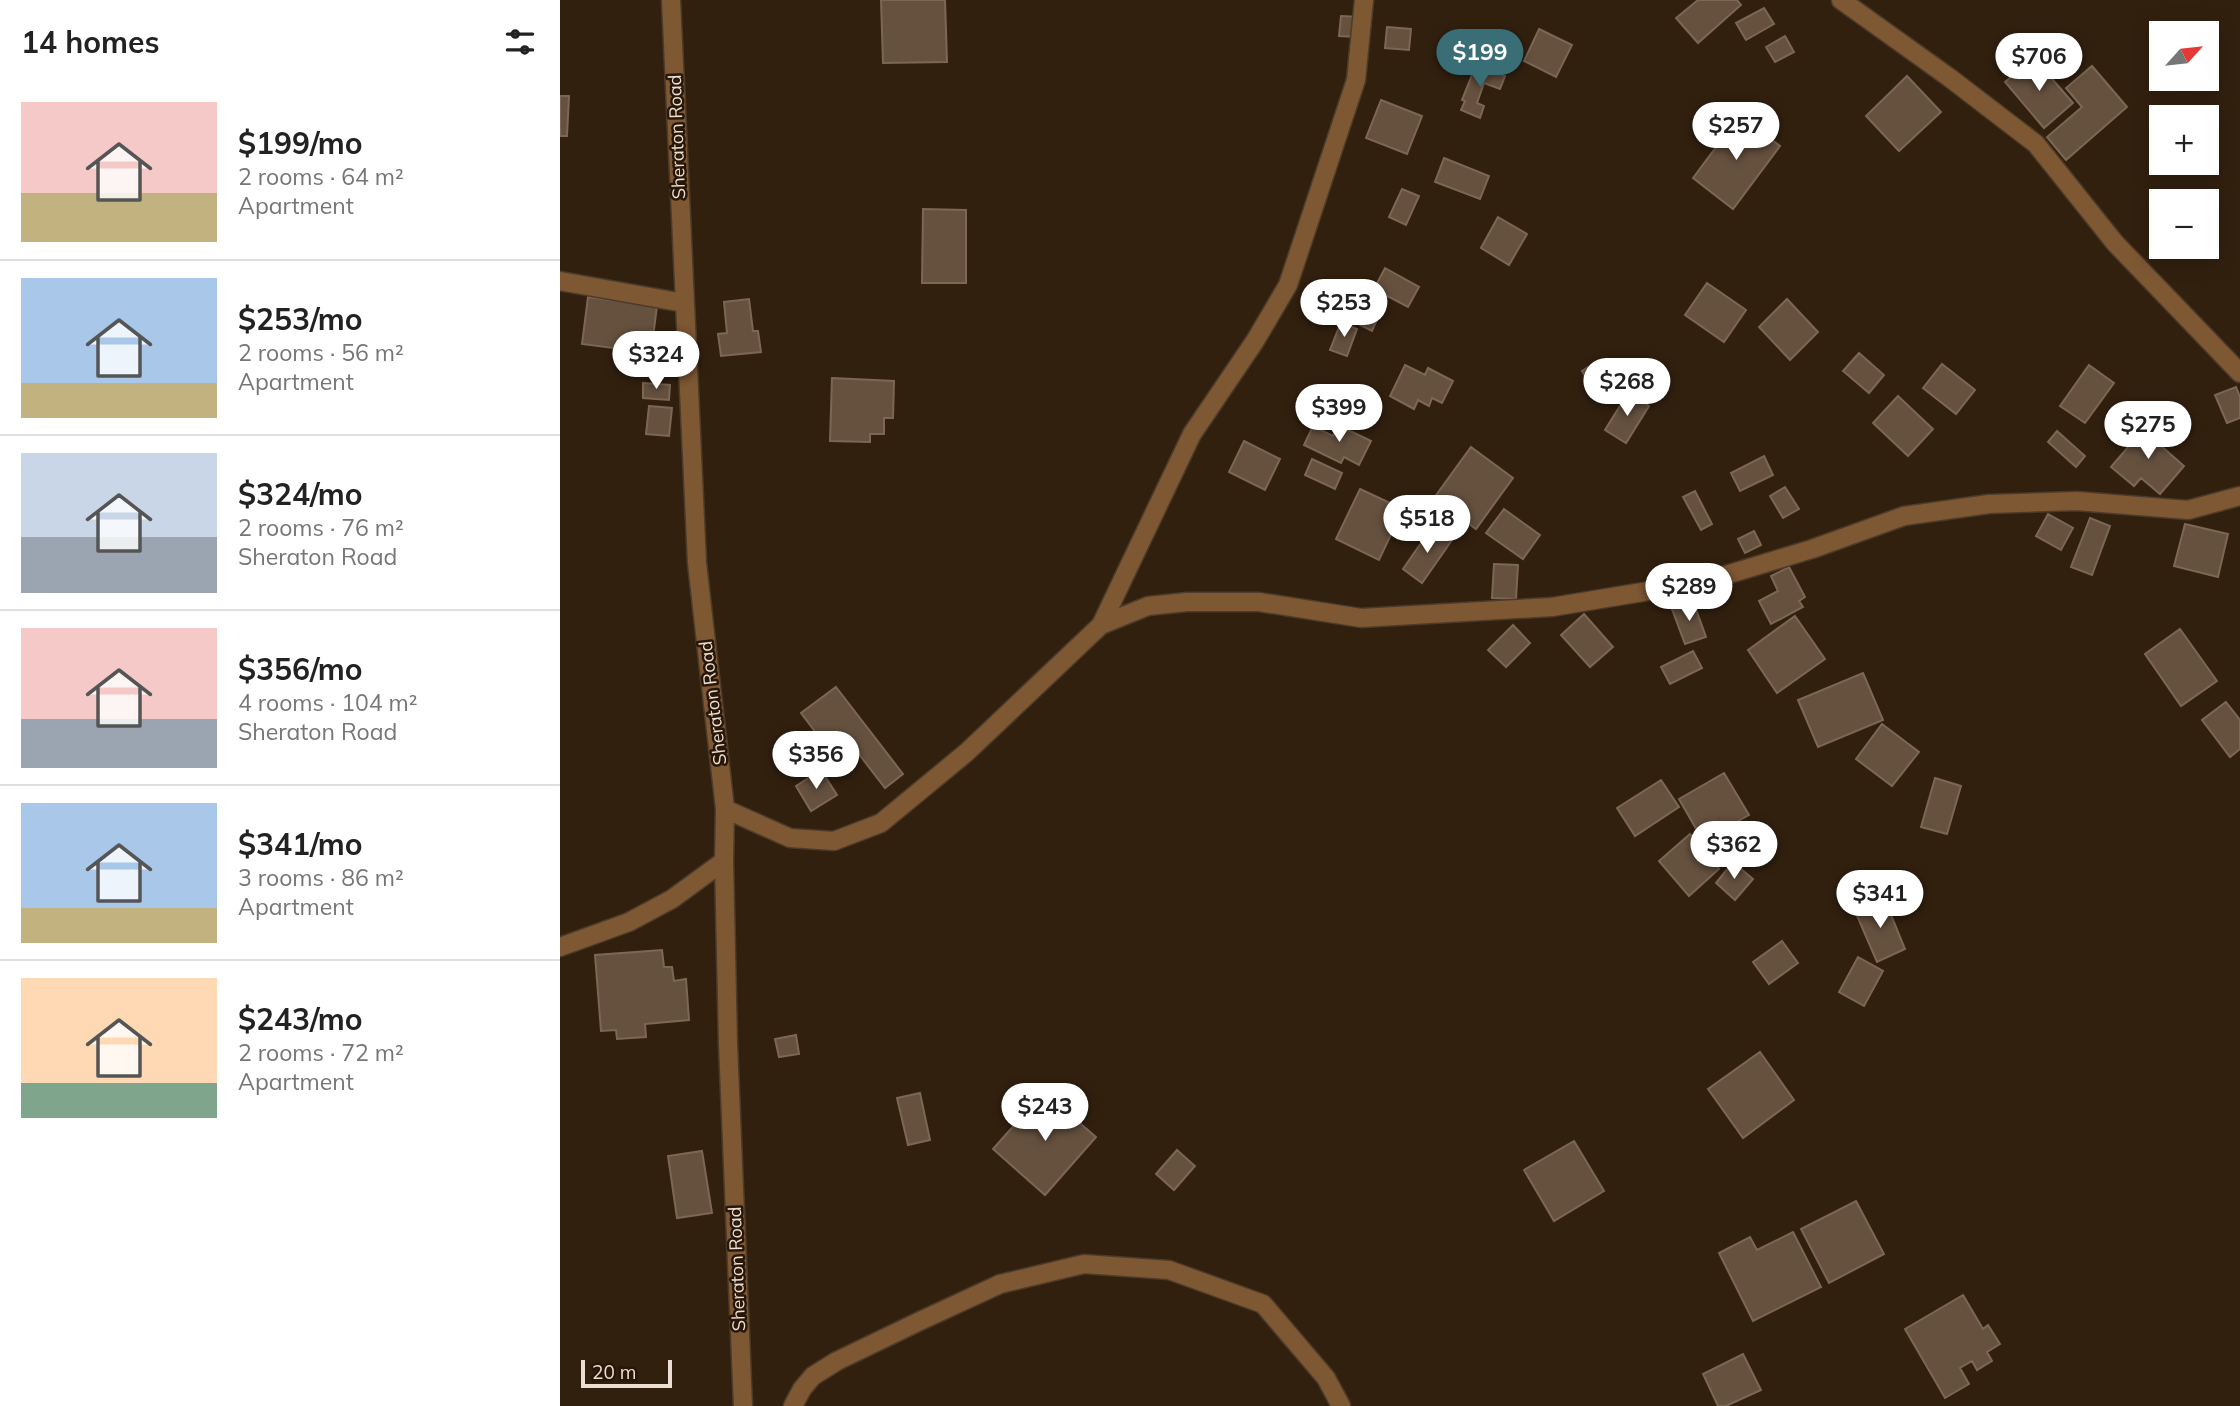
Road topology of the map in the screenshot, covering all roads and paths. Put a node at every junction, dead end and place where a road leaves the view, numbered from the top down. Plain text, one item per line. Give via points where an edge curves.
1 (671, 0) edge
2 (1364, 0) edge
3 (1841, 0) edge
4 (560, 281) edge
5 (684, 303) junction
6 (2240, 373) edge
7 (2240, 496) edge
8 (1101, 625) junction
9 (725, 809) junction
10 (723, 861) junction
11 (560, 947) edge
12 (743, 1406) edge
13 (793, 1406) edge
14 (1341, 1406) edge

1 - 5 street, Sheraton Road
2 - 8 street via 1356,80 1288,285 1192,434
3 - 6 street via 2036,144 2115,243
4 - 5 street
5 - 9 street, Sheraton Road via 697,563
7 - 8 street via 2188,510 2077,501 1989,504 1904,516 1703,582 1552,607 1361,618 1259,602 1187,602 1149,606
8 - 9 street via 967,752 881,823 834,841 790,838
9 - 10 street, Sheraton Road
10 - 11 street via 672,899 628,922
10 - 12 street, Sheraton Road
13 - 14 street via 813,1376 896,1332 1000,1284 1084,1264 1169,1270 1263,1304 1326,1378

